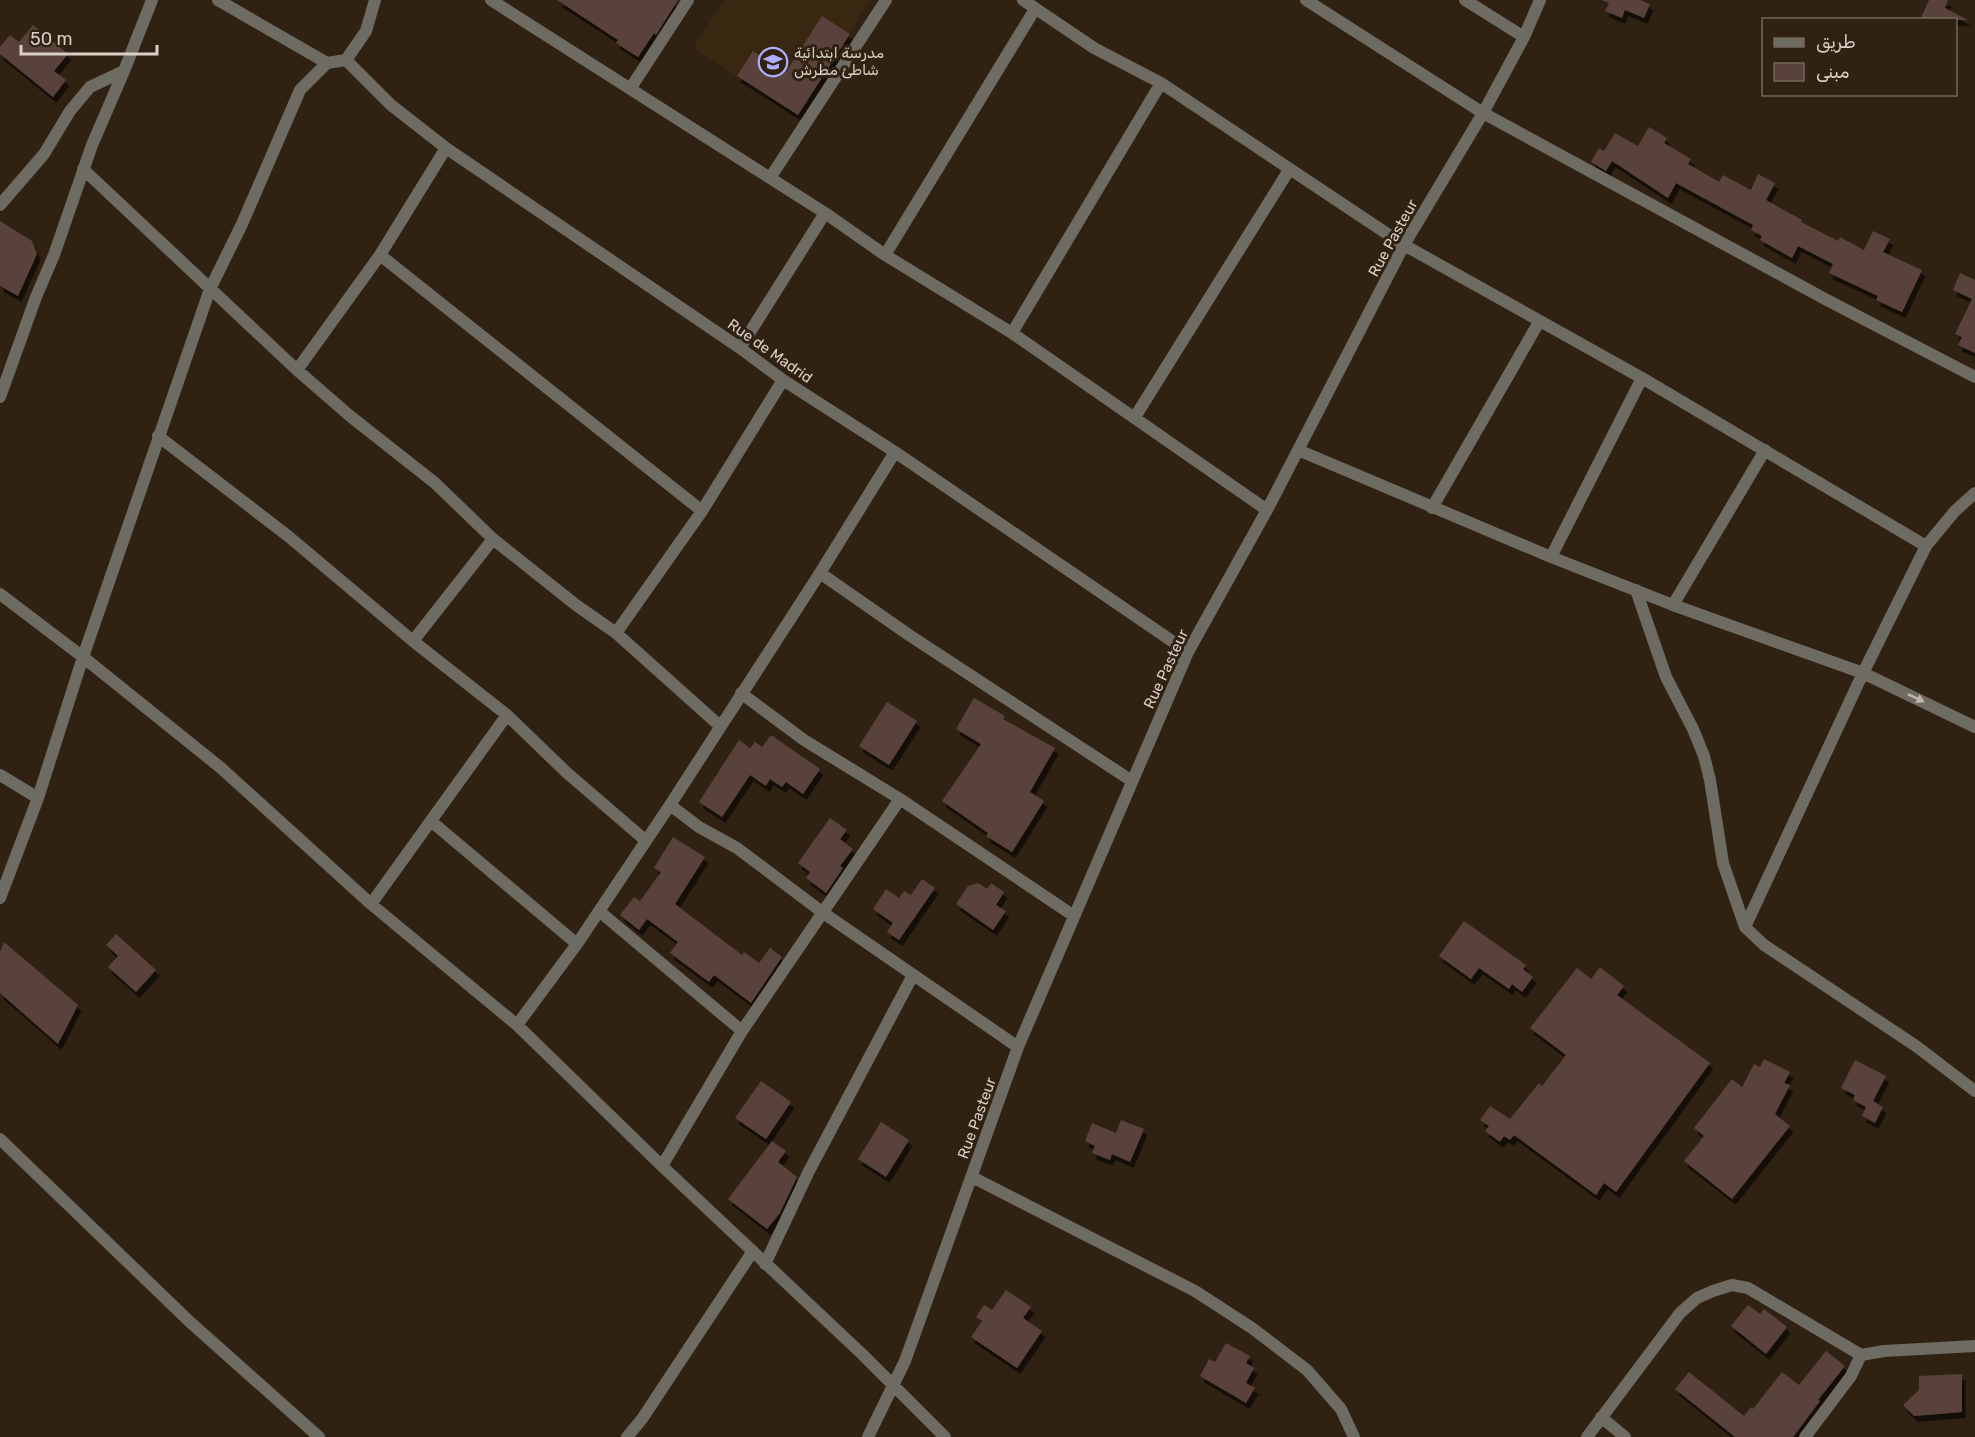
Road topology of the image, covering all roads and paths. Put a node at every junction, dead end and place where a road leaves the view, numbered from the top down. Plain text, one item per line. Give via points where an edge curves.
1 (152, 0) edge
2 (218, 0) edge
3 (375, 0) edge
4 (491, 0) edge
5 (688, 0) edge
6 (886, 0) edge
7 (1023, 0) edge
8 (1306, 0) edge
9 (1465, 0) edge
10 (1540, 0) edge
11 (1035, 9) junction
12 (1524, 37) junction
13 (346, 60) junction
14 (327, 63) junction
15 (123, 70) junction
16 (1161, 83) junction
17 (630, 89) junction
18 (1483, 113) junction
19 (446, 148) junction
20 (83, 169) junction
21 (1289, 170) junction
22 (770, 178) junction
23 (0, 205) edge
24 (825, 213) junction
25 (1404, 245) junction
26 (380, 255) junction
27 (885, 255) junction
28 (210, 289) junction
29 (1539, 322) junction
30 (1012, 333) junction
31 (740, 348) junction
32 (297, 370) junction
33 (1975, 377) edge
34 (1642, 378) junction
35 (783, 380) junction
36 (0, 397) edge
37 (1135, 417) junction
38 (158, 436) junction
39 (1298, 450) junction
40 (1765, 450) junction
41 (895, 452) junction
42 (1975, 493) edge
43 (1432, 508) junction
44 (1267, 510) junction
45 (702, 511) junction
46 (493, 539) junction
47 (1926, 546) junction
48 (1551, 557) junction
49 (820, 573) junction
50 (1636, 590) junction
51 (0, 594) edge
52 (1673, 605) junction
53 (616, 633) junction
54 (413, 641) junction
55 (1188, 652) junction
56 (83, 657) junction
57 (1863, 673) junction
58 (741, 693) junction
59 (507, 716) junction
60 (720, 726) junction
61 (1975, 727) edge
62 (0, 775) edge
63 (1132, 781) junction
64 (38, 798) junction
65 (900, 799) junction
66 (670, 805) junction
67 (432, 822) junction
68 (645, 840) junction
69 (0, 898) edge
70 (371, 904) junction
71 (599, 911) junction
72 (822, 912) junction
73 (1074, 916) junction
74 (1745, 927) junction
75 (577, 944) junction
76 (913, 975) junction
77 (516, 1025) junction
78 (742, 1031) junction
79 (1018, 1047) junction
80 (1975, 1091) edge
81 (0, 1139) edge
82 (662, 1166) junction
83 (972, 1177) junction
84 (753, 1251) junction
85 (765, 1264) junction
86 (1975, 1346) edge
87 (1861, 1355) junction
88 (894, 1386) junction
89 (1600, 1417) junction
90 (319, 1437) edge
91 (627, 1437) edge
92 (868, 1437) edge
93 (945, 1437) edge
94 (1354, 1437) edge
95 (1587, 1437) edge
96 (1624, 1437) edge
97 (1804, 1437) edge

1 - 15 street
2 - 14 street
3 - 13 street via 366,31
4 - 17 street
5 - 17 street
6 - 22 street
7 - 11 street
8 - 18 street
9 - 12 street
10 - 12 street, Rue Pasteur
11 - 16 street via 1094,48
11 - 27 street
12 - 18 street, Rue Pasteur
13 - 14 street
13 - 19 street, Rue de Madrid via 392,105
14 - 28 street via 300,90
15 - 20 street
15 - 23 street via 90,87 44,154
16 - 21 street
16 - 30 street
17 - 22 street
18 - 25 street, Rue Pasteur
18 - 33 street
19 - 26 street
19 - 31 street, Rue de Madrid
20 - 28 street
20 - 36 street
21 - 25 street
21 - 37 street
22 - 24 street
24 - 27 street
24 - 31 street
25 - 29 street
25 - 39 street, Rue Pasteur
26 - 32 street
26 - 45 street
27 - 30 street
28 - 32 street
28 - 38 street
29 - 34 street
29 - 43 street
30 - 37 street
31 - 35 street, Rue de Madrid
32 - 46 street via 435,483
34 - 40 street
34 - 48 street
35 - 41 street, Rue de Madrid
35 - 45 street
37 - 44 street
38 - 54 street via 288,536
38 - 56 street
39 - 43 street
39 - 44 street, Rue Pasteur
40 - 47 street
40 - 52 street
41 - 49 street
41 - 55 street, Rue de Madrid
42 - 47 street
43 - 48 street
44 - 55 street, Rue Pasteur
45 - 53 street
46 - 53 street
46 - 54 street
47 - 57 street
48 - 50 street
49 - 58 street
49 - 63 street
50 - 52 street
50 - 74 street via 1666,676 1704,756 1723,863
51 - 56 street
52 - 57 street
53 - 60 street
54 - 59 street
55 - 63 street, Rue Pasteur
56 - 64 street
56 - 70 street via 221,768
57 -> 61 street
57 - 74 street
58 - 60 street
58 - 65 street via 804,740
59 - 67 street
59 - 68 street
60 - 66 street
62 - 64 street
63 - 73 street, Rue Pasteur
64 - 69 street
65 - 72 street
65 - 73 street
66 - 68 street
66 - 72 street via 737,848
67 - 70 street
67 - 75 street
68 - 71 street
70 - 77 street
71 - 75 street
71 - 78 street
72 - 76 street
72 - 78 street
73 - 79 street, Rue Pasteur
74 - 80 street via 1764,945 1916,1046
75 - 77 street
76 - 79 street
76 - 85 street via 809,1171
77 - 82 street
78 - 82 street
79 - 83 street, Rue Pasteur
81 - 90 street via 190,1322
82 - 84 street
83 - 88 street, Rue Pasteur
83 - 94 street via 1195,1291 1252,1328 1307,1370 1341,1409
84 - 85 street
84 - 91 street
85 - 88 street
86 - 87 street
87 - 89 street via 1748,1288 1732,1285 1697,1298 1680,1313
87 - 97 street via 1851,1376
88 - 92 street, Rue Pasteur
88 - 93 street
89 - 95 street
89 - 96 street

